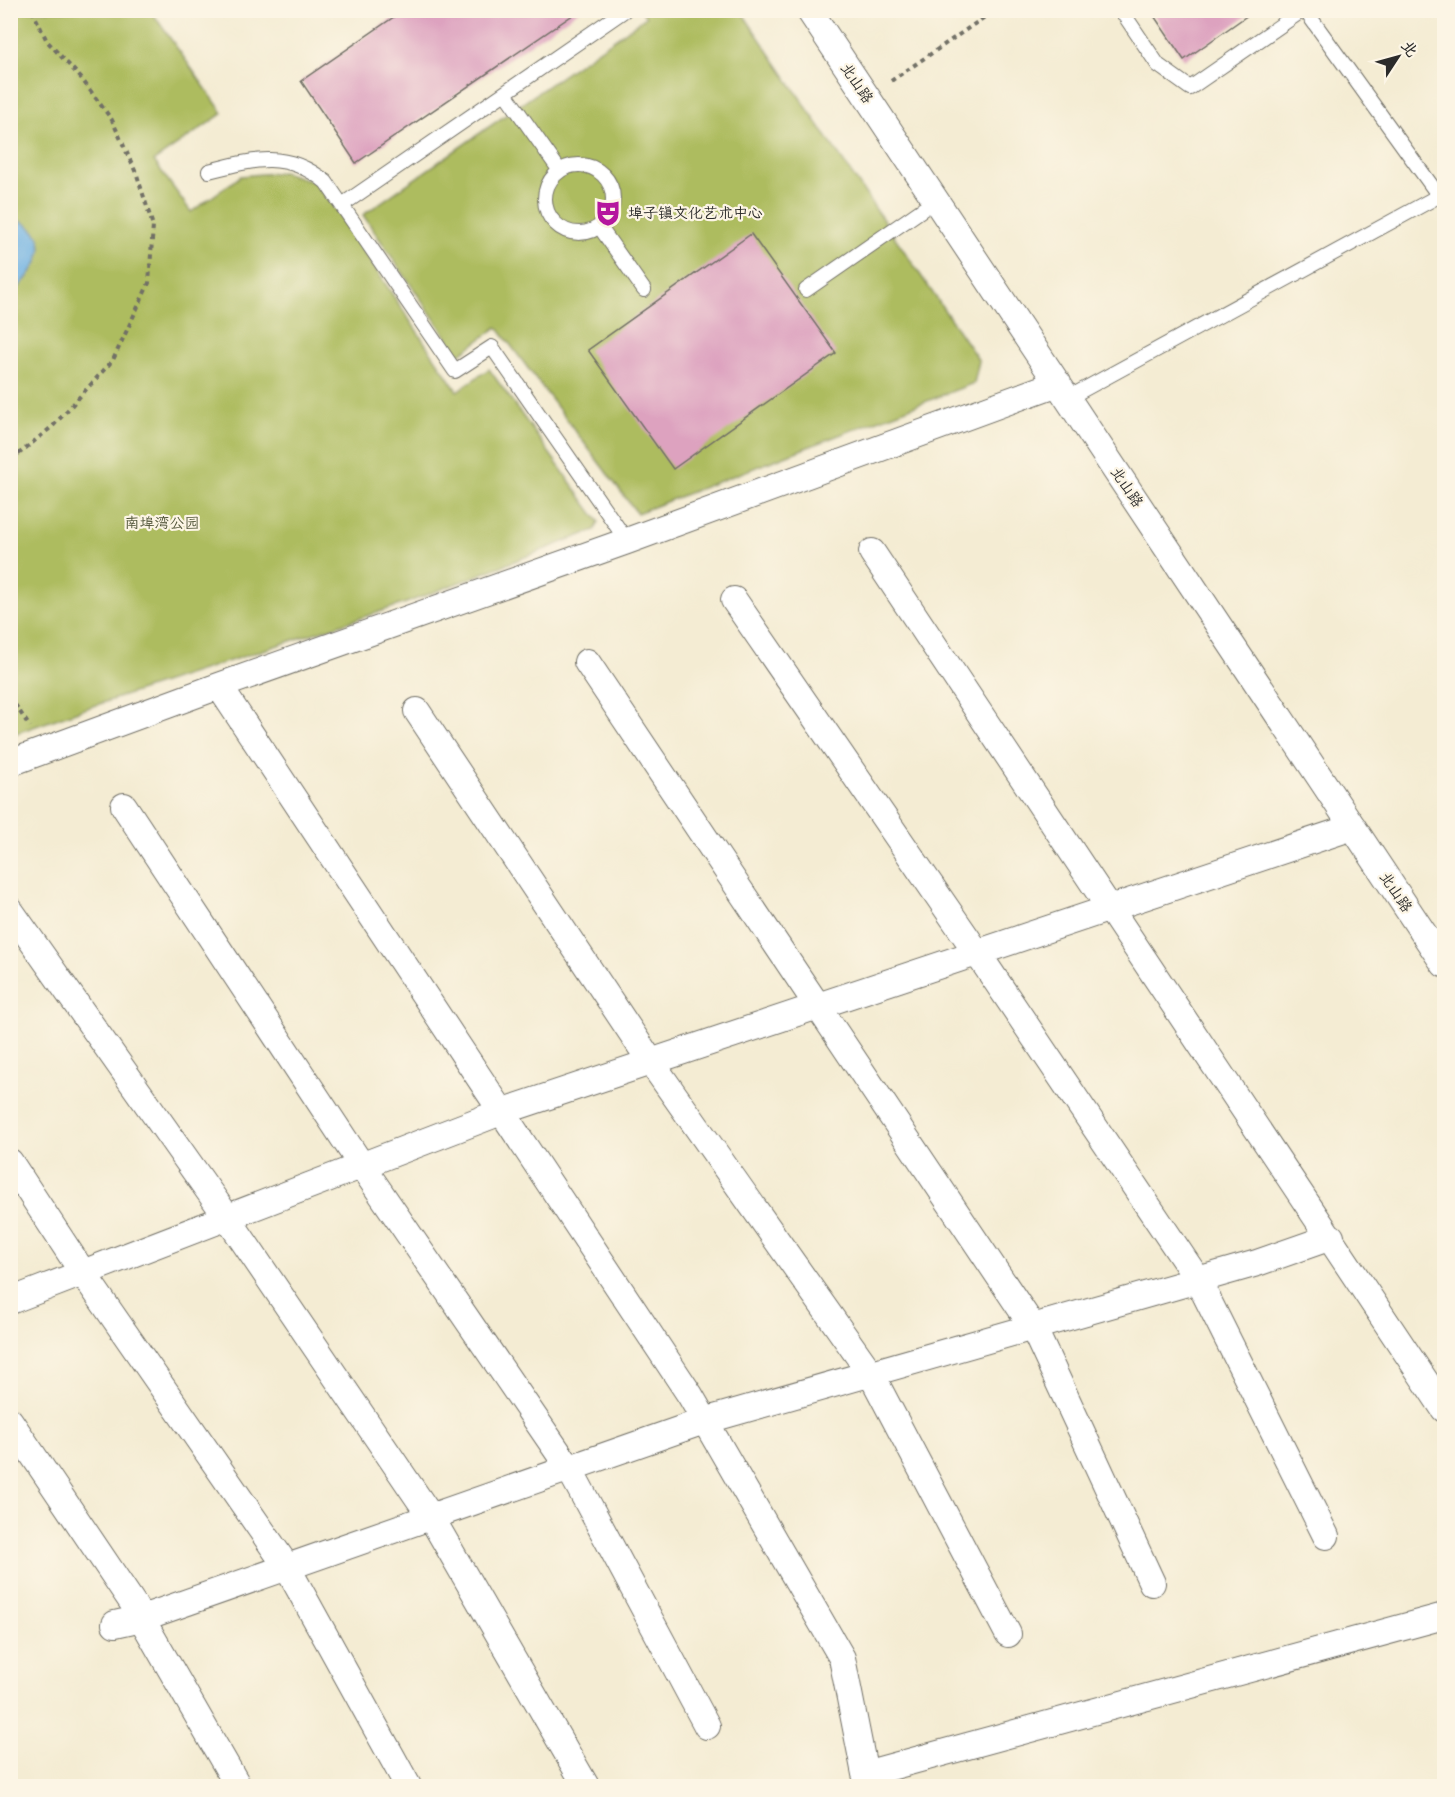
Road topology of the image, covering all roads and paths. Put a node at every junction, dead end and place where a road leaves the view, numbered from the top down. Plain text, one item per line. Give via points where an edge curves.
1 (32, 10) edge
2 (625, 10) edge
3 (809, 10) edge
4 (995, 10) edge
5 (1121, 10) edge
6 (1304, 10) edge
7 (506, 93) junction
8 (867, 98) junction
9 (209, 171) dead end
10 (560, 171) junction
11 (1442, 195) edge
12 (936, 201) junction
13 (342, 205) junction
14 (599, 226) junction
15 (644, 290) dead end
16 (806, 290) dead end
17 (1063, 390) junction
18 (10, 458) edge
19 (627, 541) junction
20 (872, 552) dead end
21 (734, 600) dead end
22 (587, 662) dead end
23 (219, 686) junction
24 (417, 711) dead end
25 (10, 763) edge
26 (124, 806) dead end
27 (1353, 827) junction
28 (1111, 909) junction
29 (10, 910) edge
30 (978, 954) junction
31 (1444, 964) edge
32 (820, 1006) junction
33 (651, 1062) junction
34 (501, 1112) junction
35 (10, 1162) edge
36 (362, 1166) junction
37 (227, 1217) junction
38 (1331, 1237) junction
39 (83, 1273) junction
40 (1198, 1280) junction
41 (10, 1301) edge
42 (1034, 1327) junction
43 (871, 1374) junction
44 (1444, 1409) edge
45 (10, 1421) edge
46 (704, 1421) junction
47 (569, 1468) junction
48 (431, 1517) junction
49 (1326, 1536) dead end
50 (287, 1567) junction
51 (1152, 1583) dead end
52 (1444, 1616) edge
53 (142, 1618) junction
54 (115, 1624) dead end
55 (1008, 1634) dead end
56 (707, 1726) dead end
57 (238, 1786) edge
58 (408, 1786) edge
59 (586, 1786) edge

1 - 18 path via 47,41 112,120 137,175 153,226 149,283 113,360 53,426
2 - 7 lane
3 - 8 street, 北山路
4 - 8 path
5 - 6 lane via 1158,64 1190,88
6 - 11 lane
7 - 10 lane
7 - 13 lane
8 - 12 street, 北山路
9 - 13 lane via 268,158 290,163 312,171 326,182
10 - 14 lane via 579,164 590,166 606,179 613,201
10 - 14 lane via 547,188 546,209 552,219 571,231 583,232
11 - 17 lane
12 - 16 lane
12 - 17 street, 北山路
13 - 19 lane via 455,371 492,347
14 - 15 lane
17 - 19 street
17 - 27 street, 北山路
19 - 23 street
20 - 28 street
21 - 30 street
22 - 32 street
23 - 25 street
23 - 34 street
24 - 33 street
26 - 36 street
27 - 28 street
27 - 31 street, 北山路
28 - 30 street
28 - 38 street
29 - 37 street
30 - 32 street
30 - 40 street
32 - 33 street
32 - 42 street
33 - 34 street
33 - 43 street
34 - 36 street
34 - 46 street
35 - 39 street
36 - 37 street
36 - 47 street
37 - 39 street
37 - 48 street
38 - 40 street
38 - 44 street
39 - 41 street
39 - 50 street
40 - 42 street
40 - 49 street
42 - 43 street
42 - 51 street
43 - 46 street
43 - 55 street
45 - 53 street
46 - 47 street
46 - 52 street via 842,1658 865,1774
47 - 48 street
47 - 56 street
48 - 50 street
48 - 59 street
50 - 53 street
50 - 58 street
53 - 54 street
53 - 57 street

